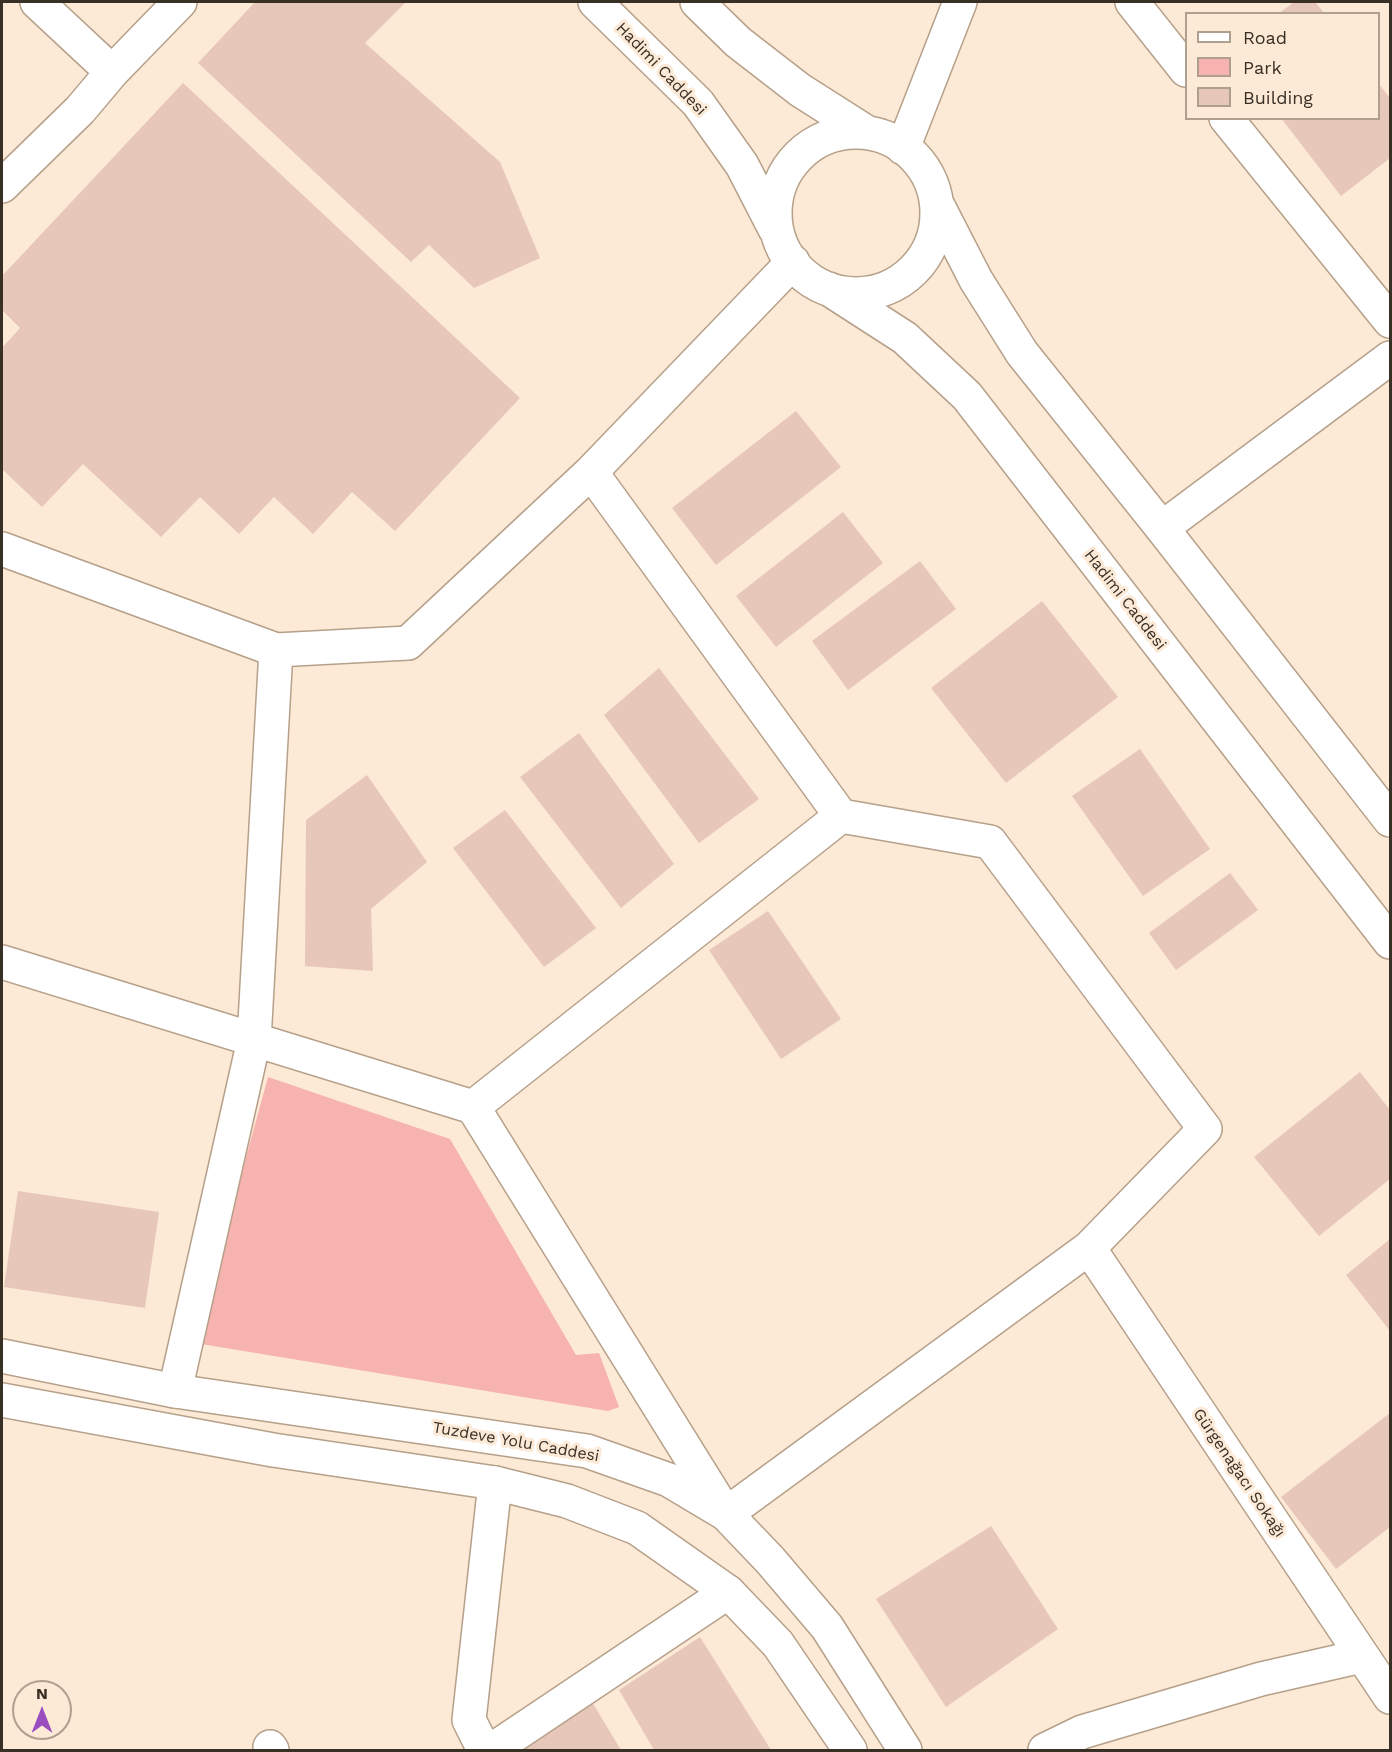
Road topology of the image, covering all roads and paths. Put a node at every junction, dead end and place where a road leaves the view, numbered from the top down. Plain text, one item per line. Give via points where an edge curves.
1 (38, 2) edge
2 (180, 2) edge
3 (595, 2) edge
4 (697, 2) edge
5 (960, 2) edge
6 (1132, 2) edge
7 (1185, 69) edge
8 (112, 72) junction
9 (1228, 120) edge
10 (866, 132) junction
11 (903, 148) junction
12 (2, 186) edge
13 (937, 204) junction
14 (777, 233) junction
15 (793, 262) junction
16 (829, 289) junction
17 (1390, 321) edge
18 (1390, 358) edge
19 (591, 472) junction
20 (1162, 528) junction
21 (2, 549) edge
22 (276, 650) junction
23 (841, 816) junction
24 (1390, 820) edge
25 (1390, 942) edge
26 (2, 962) edge
27 (254, 1040) junction
28 (473, 1107) junction
29 (1089, 1248) junction
30 (2, 1356) edge
31 (175, 1391) junction
32 (2, 1400) edge
33 (495, 1483) junction
34 (726, 1514) junction
35 (728, 1592) junction
36 (1362, 1656) junction
37 (1390, 1697) edge
38 (484, 1750) edge
39 (492, 1750) edge
40 (850, 1750) edge
41 (905, 1750) edge
42 (1045, 1750) edge

1 - 8 street
2 - 8 street
3 - 14 street, Hadimi Caddesi via 698,103 742,165
4 - 10 street via 747,49 800,90
5 - 11 street
6 - 7 street
8 - 12 street via 80,110
9 - 17 street
10 - 11 street
10 - 14 street via 840,133 815,142 795,159 781,181 775,206
11 - 13 street via 930,178
13 - 16 street via 935,231 925,256 907,276 883,289 856,294
13 - 20 street via 976,280 1022,353
14 - 15 street
15 - 16 street via 805,276
15 - 19 street
16 - 25 street, Hadimi Caddesi via 905,338 967,396
18 - 20 street
19 - 22 street via 408,643
19 - 23 street
20 - 24 street
21 - 22 street
22 - 27 street
23 - 28 street
23 - 29 street via 990,842 1205,1129
26 - 27 street
27 - 28 street
27 - 31 street
28 - 34 street
29 - 34 street
29 - 36 street, Gürgenağacı Sokağı
30 - 31 street, Tuzdeve Yolu Caddesi
31 - 34 street, Tuzdeve Yolu Caddesi via 586,1451 669,1480
32 - 33 street via 273,1450
33 - 35 street via 567,1501 637,1528
33 - 38 street via 469,1720
34 - 41 street, Tuzdeve Yolu Caddesi via 827,1627
35 - 39 street
35 - 40 street via 778,1644
36 - 37 street, Gürgenağacı Sokağı
36 - 42 street via 1261,1679 1082,1732

